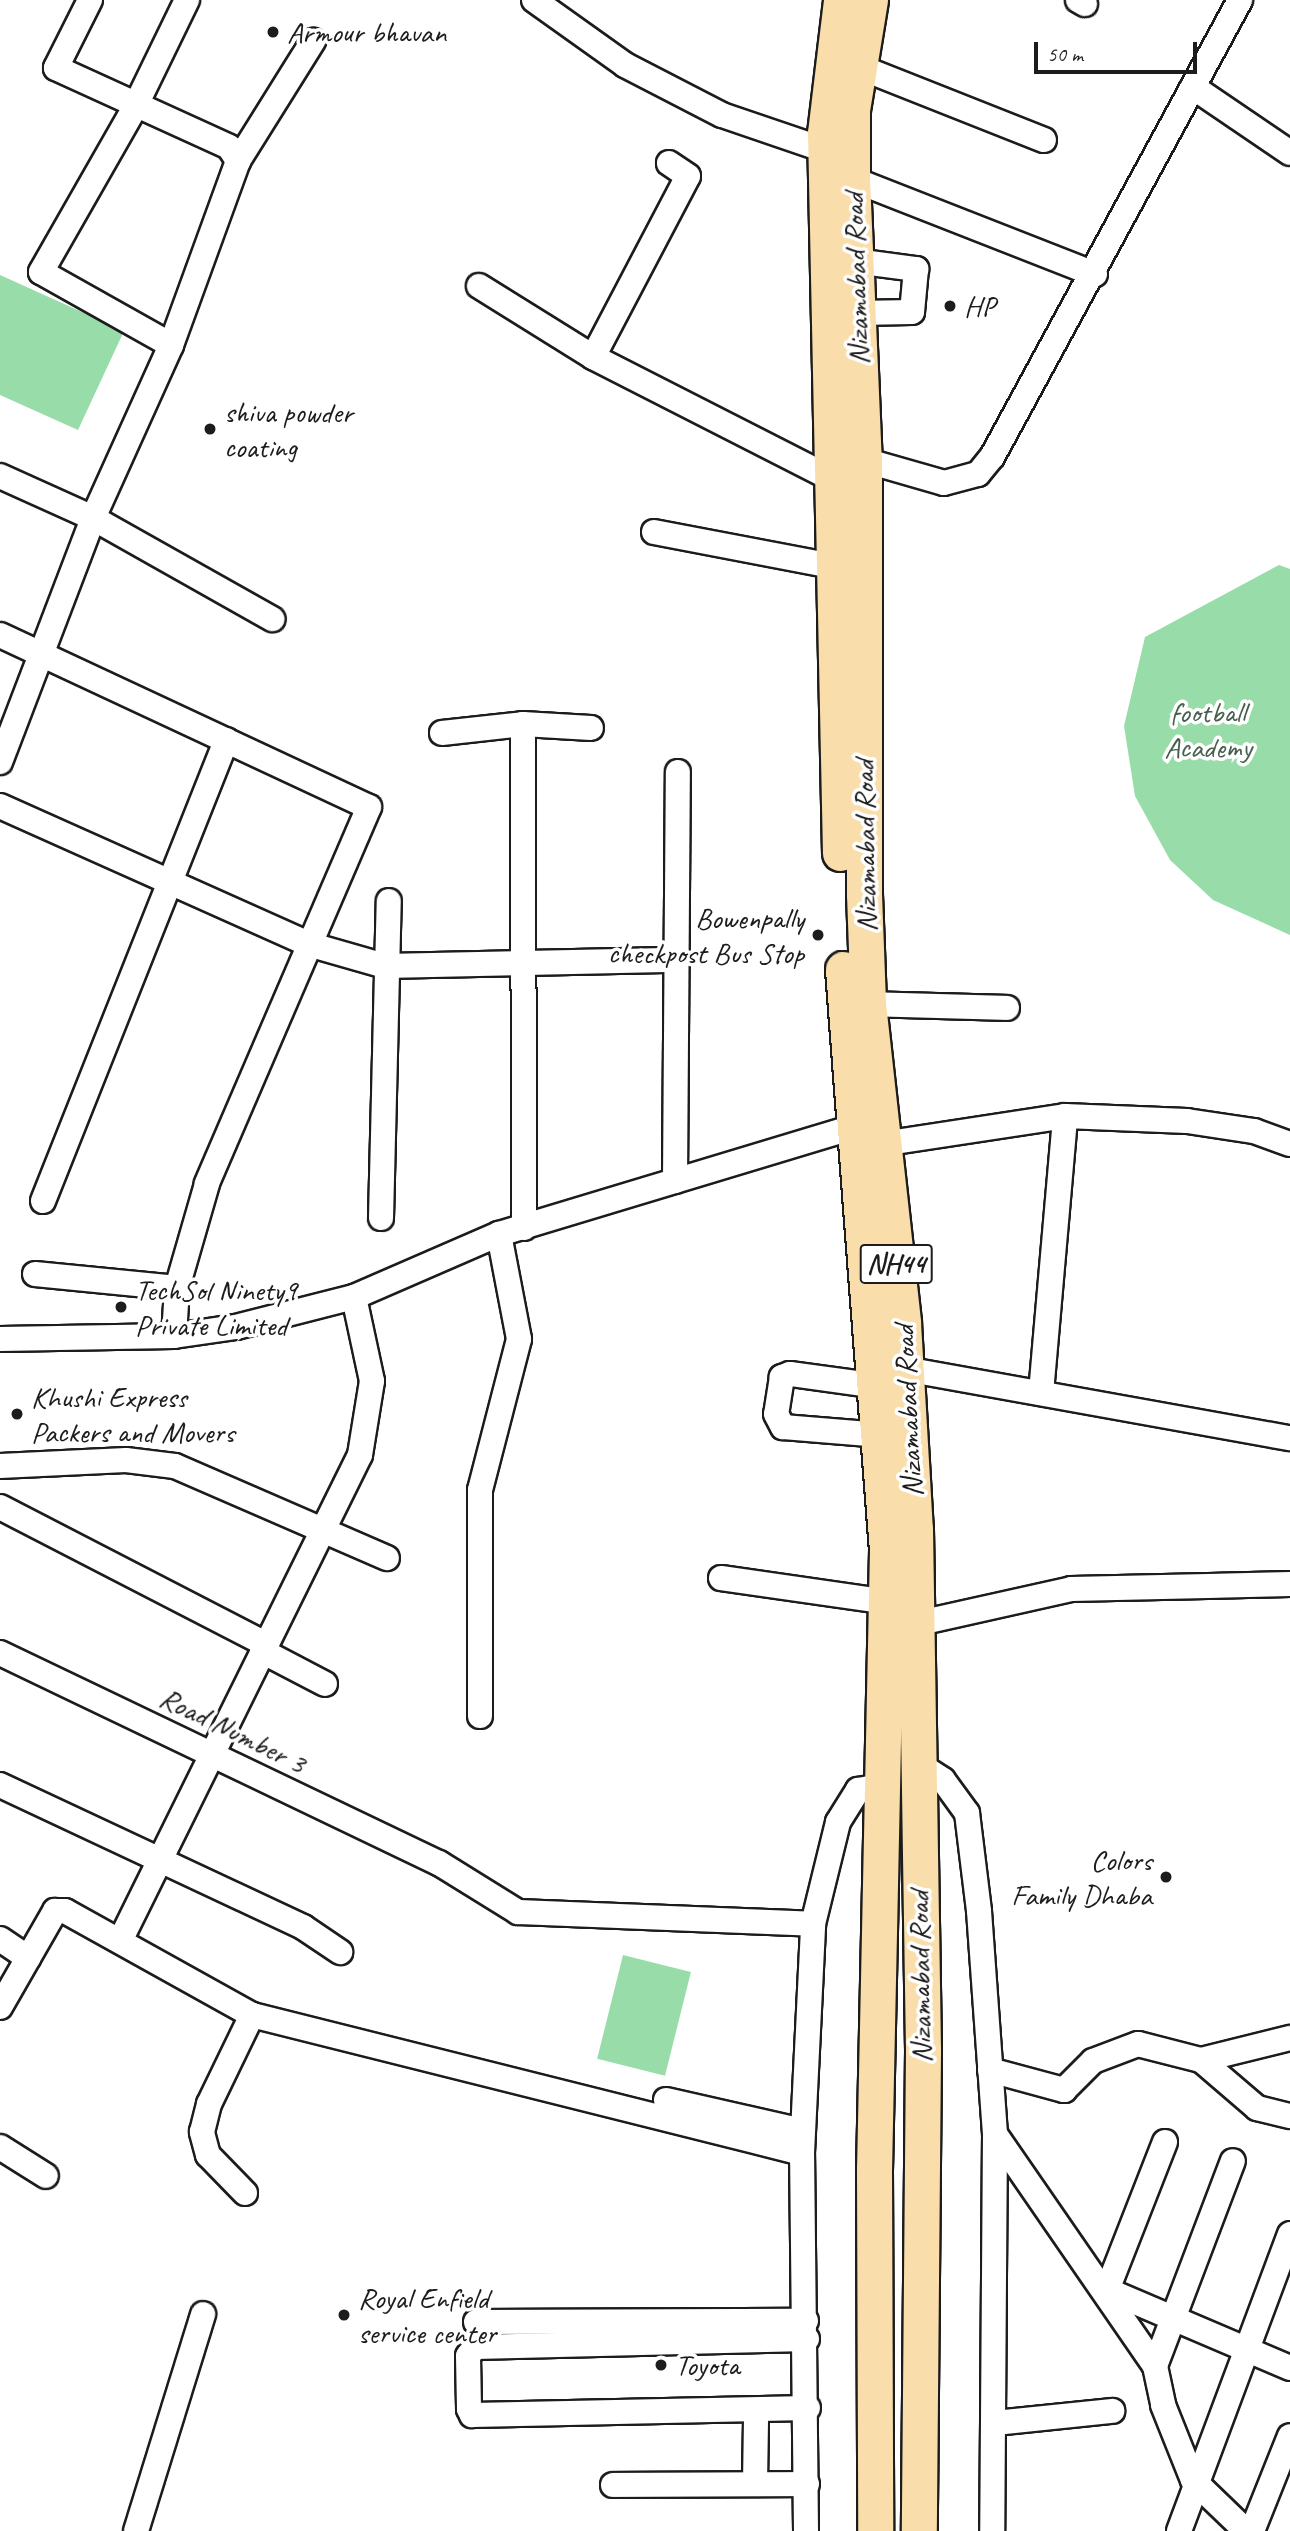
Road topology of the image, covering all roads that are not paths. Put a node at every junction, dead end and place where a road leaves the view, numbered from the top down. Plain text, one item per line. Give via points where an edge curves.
1 (90, 0) edge
2 (187, 0) edge
3 (534, 0) edge
4 (841, 0) edge
5 (870, 0) edge
6 (1240, 0) edge
7 (313, 41) dead end
8 (857, 66) junction
9 (1193, 87) junction
10 (135, 107) junction
11 (1044, 140) dead end
12 (828, 151) junction
13 (1290, 153) edge
14 (238, 161) junction
15 (669, 163) dead end
16 (852, 179) junction
17 (855, 261) junction
18 (1095, 275) junction
19 (479, 286) dead end
20 (857, 313) junction
21 (171, 345) junction
22 (593, 358) junction
23 (864, 460) junction
24 (0, 476) edge
25 (836, 481) junction
26 (93, 518) junction
27 (654, 533) dead end
28 (837, 567) junction
29 (272, 620) dead end
30 (0, 635) edge
31 (44, 654) junction
32 (523, 724) junction
33 (591, 728) dead end
34 (443, 733) dead end
35 (226, 740) junction
36 (0, 762) edge
37 (678, 772) dead end
38 (1, 808) edge
39 (169, 881) junction
40 (389, 901) dead end
41 (309, 944) junction
42 (678, 960) junction
43 (525, 964) junction
44 (385, 966) junction
45 (868, 1004) junction
46 (1007, 1008) dead end
47 (1065, 1116) junction
48 (851, 1128) junction
49 (882, 1144) junction
50 (1290, 1144) edge
51 (675, 1181) junction
52 (43, 1201) dead end
53 (382, 1218) dead end
54 (524, 1228) junction
55 (499, 1234) junction
56 (36, 1274) dead end
57 (177, 1288) junction
58 (354, 1297) junction
59 (174, 1336) junction
60 (0, 1339) edge
61 (891, 1378) junction
62 (1041, 1393) junction
63 (881, 1435) junction
64 (1290, 1438) edge
65 (0, 1466) edge
66 (3, 1516) edge
67 (321, 1532) junction
68 (387, 1558) dead end
69 (721, 1578) dead end
70 (1290, 1584) edge
71 (887, 1602) junction
72 (915, 1624) junction
73 (264, 1648) junction
74 (0, 1653) edge
75 (325, 1684) dead end
76 (480, 1716) dead end
77 (212, 1756) junction
78 (917, 1763) junction
79 (0, 1785) edge
80 (886, 1785) junction
81 (160, 1857) junction
82 (813, 1924) junction
83 (0, 1939) edge
84 (120, 1941) junction
85 (340, 1952) dead end
86 (28, 1958) junction
87 (0, 2007) edge
88 (252, 2015) junction
89 (1290, 2038) edge
90 (1201, 2060) junction
91 (990, 2070) junction
92 (666, 2100) dead end
93 (1290, 2116) edge
94 (995, 2134) junction
95 (802, 2142) junction
96 (1165, 2142) dead end
97 (0, 2148) edge
98 (1233, 2161) dead end
99 (46, 2176) dead end
100 (245, 2193) dead end
101 (1290, 2234) edge
102 (1107, 2290) junction
103 (203, 2314) dead end
104 (1176, 2314) junction
105 (476, 2322) dead end
106 (806, 2330) junction
107 (1245, 2346) junction
108 (1155, 2366) junction
109 (1290, 2368) edge
110 (808, 2408) junction
111 (1112, 2411) dead end
112 (756, 2421) dead end
113 (995, 2423) junction
114 (1290, 2436) edge
115 (1193, 2480) junction
116 (755, 2484) junction
117 (807, 2484) junction
118 (613, 2485) dead end
119 (136, 2531) edge
120 (806, 2531) edge
121 (875, 2531) edge
122 (919, 2531) edge
123 (992, 2531) edge
124 (1179, 2531) edge
125 (1246, 2531) edge
126 (1252, 2531) edge

1 - 10 street via 56,68
2 - 10 street
3 - 12 street via 625,65 722,115
4 - 12 highway, Nizamabad Road / NH44
5 - 8 highway, Nizamabad Road / NH44
6 - 9 street
7 - 14 street
8 - 11 street
8 - 16 highway, Nizamabad Road / NH44
9 - 13 street
9 - 18 street
10 - 14 street via 229,147
10 - 21 street via 41,272
12 - 25 highway, Nizamabad Road / NH44
14 - 21 street
15 - 22 street via 688,176
16 - 17 highway, Nizamabad Road / NH44
16 - 18 street
17 - 20 highway, Nizamabad Road / NH44
17 - 20 street via 916,270 912,312
18 - 23 street via 978,474 944,483
19 - 22 street
20 - 23 highway, Nizamabad Road / NH44
21 - 26 street
22 - 25 street
23 - 45 highway, Nizamabad Road / NH44
24 - 26 street
25 - 28 highway, Nizamabad Road / NH44
26 - 29 street
26 - 31 street
27 - 28 street
28 - 48 highway, Nizamabad Road / NH44 via 840,898
30 - 31 street
31 - 35 street
31 - 36 street
32 - 33 street
32 - 34 street
32 - 43 street
35 - 39 street
35 - 41 street via 369,807
37 - 42 street
38 - 39 street
39 - 41 street
39 - 52 street
40 - 44 street
41 - 44 street
41 - 57 street via 207,1185
42 - 43 street
42 - 51 street
43 - 44 street
43 - 54 street
44 - 53 street
45 - 46 street
45 - 49 highway, Nizamabad Road / NH44
47 - 49 street
47 - 50 street via 1187,1121 1254,1131
47 - 62 street
48 - 51 street
48 - 61 highway, Nizamabad Road / NH44
49 - 61 highway, Nizamabad Road / NH44
51 - 54 street
54 - 55 street
55 - 58 street
55 - 76 street via 519,1339 480,1490
56 - 57 street
57 - 59 street
58 - 59 street via 236,1327
58 - 67 street via 372,1403 360,1455
59 - 60 street
61 - 62 street
61 - 63 highway, Nizamabad Road / NH44
61 - 63 street via 782,1377 776,1414 783,1427
61 - 72 highway, Nizamabad Road / NH44
62 - 64 street
63 - 71 highway, Nizamabad Road / NH44
65 - 67 street via 126,1460 175,1466
66 - 73 street
67 - 68 street
67 - 73 street
69 - 71 street
70 - 72 street via 1071,1589
71 - 80 highway, Nizamabad Road / NH44
72 - 78 highway, Nizamabad Road / NH44
73 - 75 street
73 - 77 street
74 - 77 street, Road Number 3
77 - 81 street
77 - 82 street, Road Number 3 via 439,1863 518,1912
78 - 91 street via 943,1780 967,1813
78 - 122 highway, Nizamabad Road / NH44
79 - 81 street
80 - 82 street via 858,1790 838,1822
80 - 121 highway, Nizamabad Road / NH44 via 874,2169
81 - 84 street
81 - 85 street
82 - 95 street
83 - 86 street
84 - 86 street via 65,1910 55,1911
84 - 88 street
86 - 87 street
88 - 95 street
88 - 100 street via 209,2104 202,2132 208,2155
89 - 90 street
90 - 91 street via 1138,2044 1093,2061 1064,2090
90 - 93 street via 1257,2108
91 - 94 street
92 - 95 street
94 - 102 street
94 - 113 street
95 - 106 street
96 - 102 street
97 - 99 street
98 - 104 street
101 - 107 street
102 - 104 street
102 - 108 street
103 - 119 street
104 - 107 street
104 - 108 street
105 - 106 street
106 - 110 street
106 - 110 street via 475,2347 467,2356 472,2415
107 - 109 street
107 - 115 street
108 - 115 street via 1163,2404
110 - 117 street
111 - 113 street
112 - 116 street
113 - 123 street
114 - 126 street
115 - 124 street
115 - 125 street
116 - 117 street
116 - 118 street
117 - 120 street

